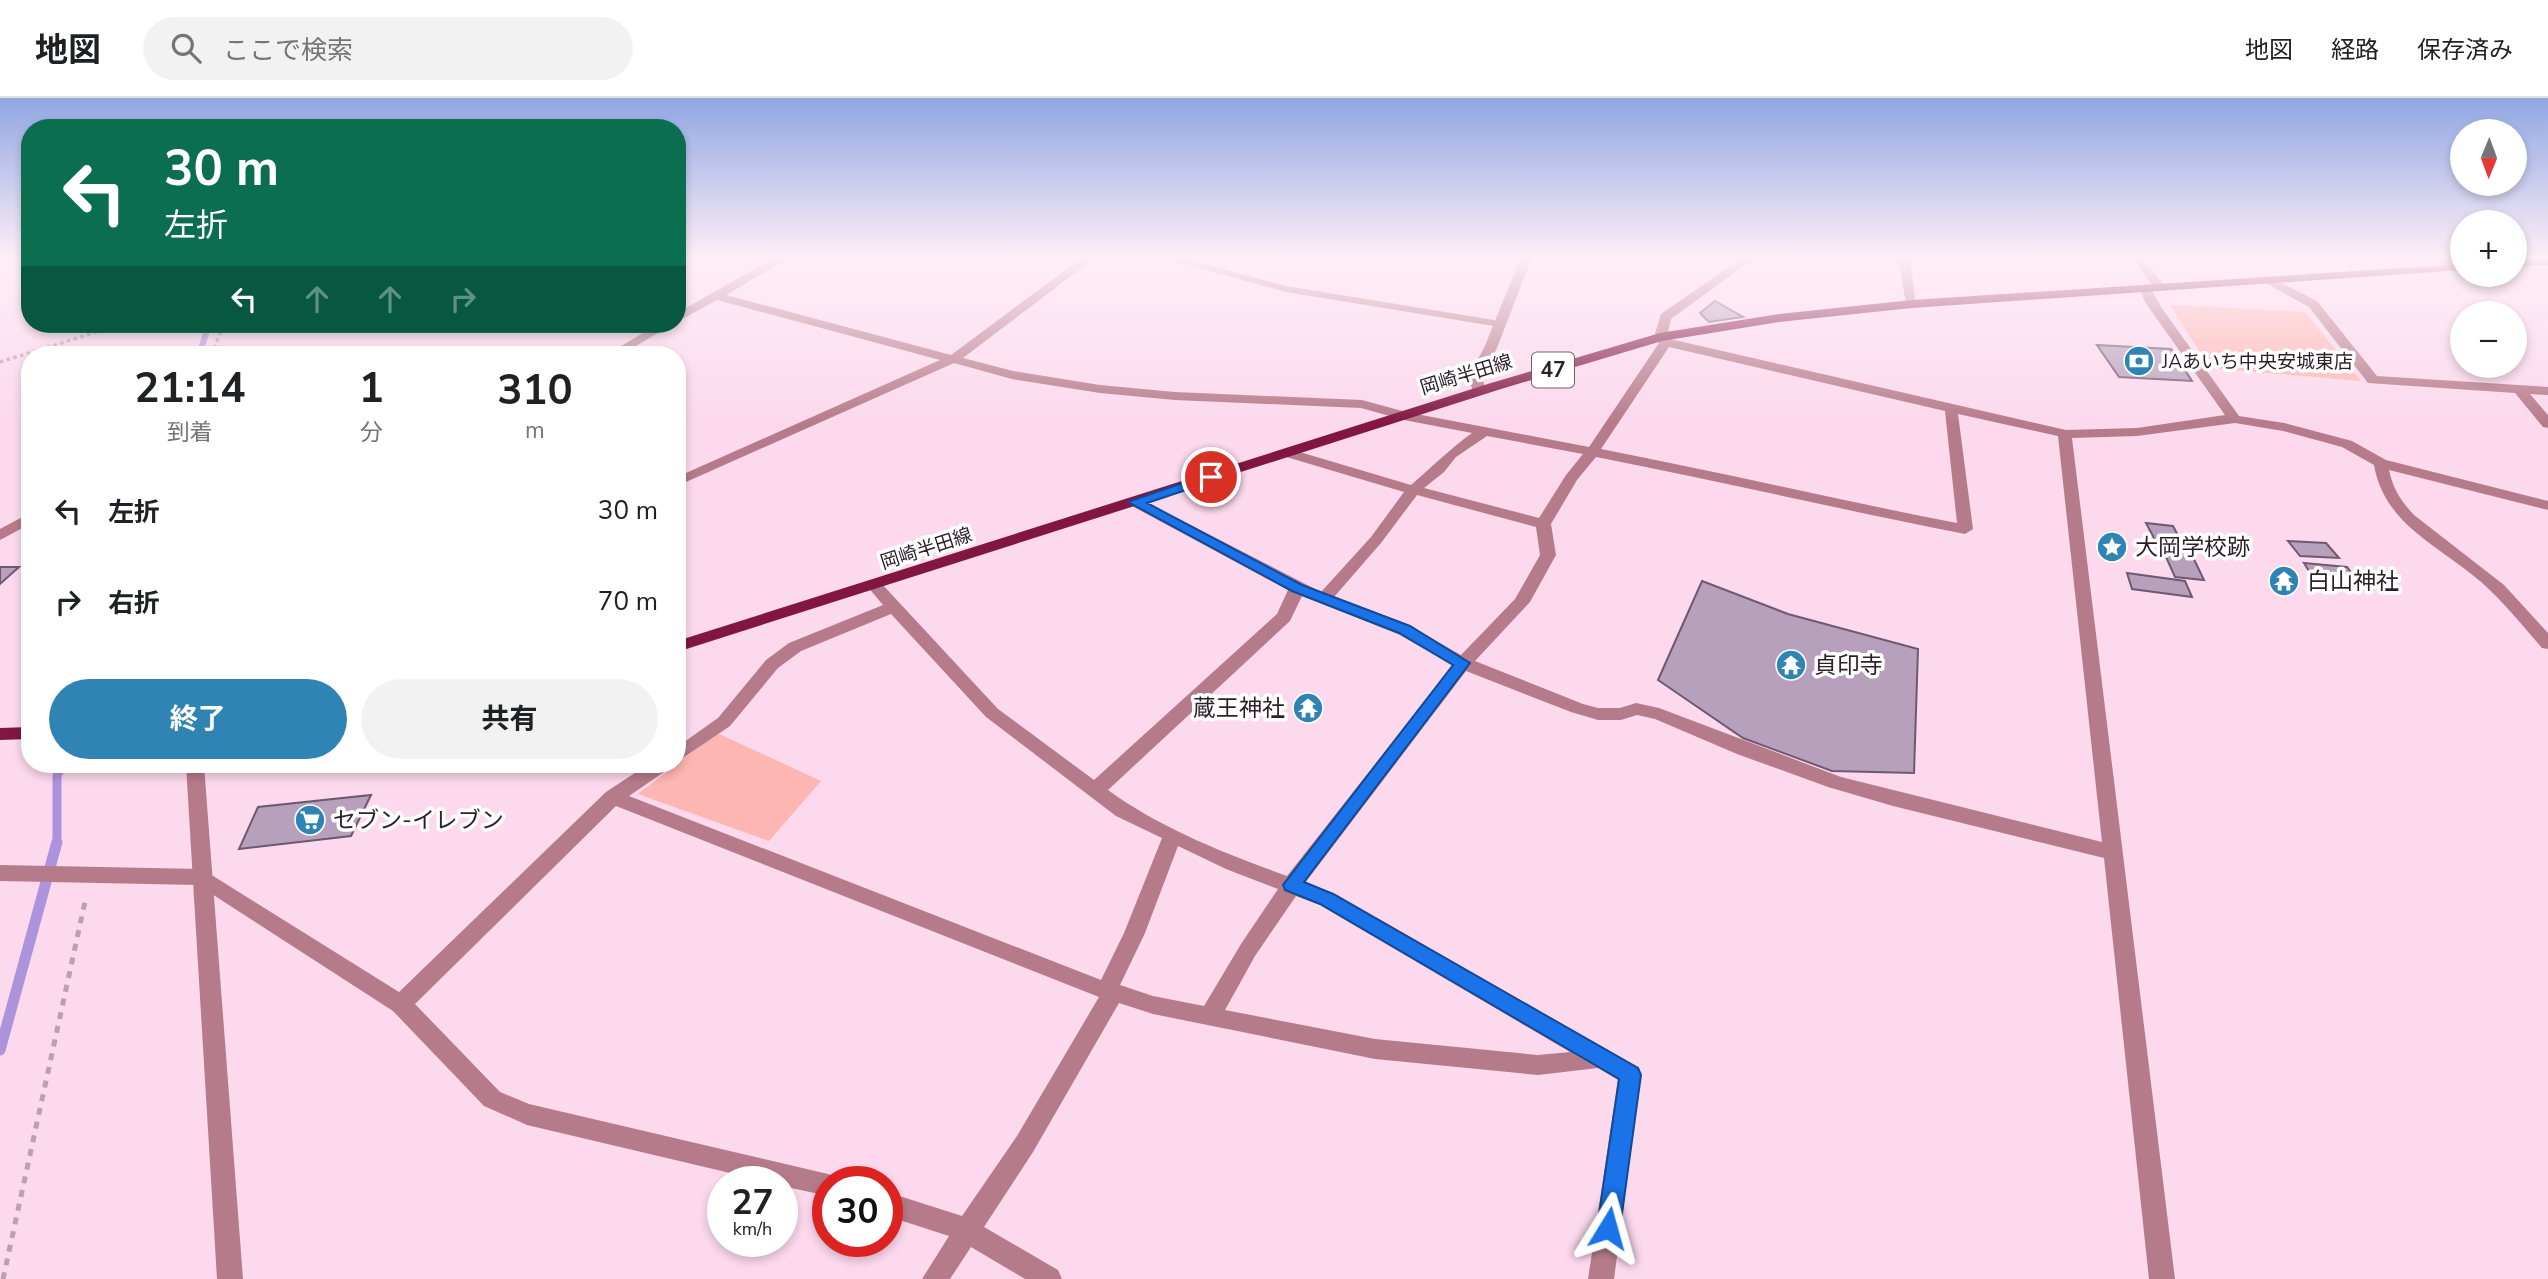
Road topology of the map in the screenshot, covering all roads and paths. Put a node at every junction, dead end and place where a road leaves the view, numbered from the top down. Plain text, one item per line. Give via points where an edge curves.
1 (777, 312) edge
2 (1016, 312) edge
3 (1427, 312) edge
4 (1505, 312) edge
5 (1672, 312) edge
6 (1835, 312) edge
7 (2158, 312) edge
8 (2319, 312) edge
9 (1500, 324) junction
10 (93, 333) edge
11 (651, 333) edge
12 (1663, 339) junction
13 (51, 346) edge
14 (628, 346) edge
15 (21, 355) edge
16 (953, 359) junction
17 (0, 362) edge
18 (2519, 389) junction
19 (1479, 391) junction
20 (2548, 391) edge
21 (1951, 408) junction
22 (1404, 416) junction
23 (2235, 419) junction
24 (2548, 424) edge
25 (1485, 431) junction
26 (2065, 434) junction
27 (1288, 453) junction
28 (1592, 453) junction
29 (2381, 463) junction
30 (686, 478) edge
31 (1413, 490) junction
32 (1135, 502) junction
33 (2548, 506) edge
34 (21, 522) edge
35 (1543, 524) junction
36 (0, 535) edge
37 (875, 586) junction
38 (1297, 588) junction
39 (1324, 598) junction
40 (893, 607) junction
41 (686, 644) edge
42 (2548, 644) edge
43 (1463, 663) junction
44 (21, 733) edge
45 (0, 734) edge
46 (686, 749) edge
47 (196, 773) edge
48 (648, 773) edge
49 (1094, 791) junction
50 (613, 797) junction
51 (1173, 835) junction
52 (2115, 853) junction
53 (0, 873) edge
54 (91, 875) junction
55 (202, 877) junction
56 (1292, 885) junction
57 (1110, 991) junction
58 (401, 1004) junction
59 (1210, 1016) junction
60 (1602, 1058) junction
61 (812, 1181) edge
62 (903, 1209) edge
63 (967, 1230) junction
64 (3, 1279) edge
65 (230, 1279) edge
66 (935, 1279) edge
67 (1049, 1279) edge
68 (1601, 1279) edge
69 (2162, 1279) edge

1 - 16 street
2 - 16 street
3 - 9 lane
4 - 9 street
5 - 12 street via 1665,317
6 - 12 main road, 岡崎半田線 / 47
7 - 23 street
8 - 18 street via 2373,380
9 - 19 street via 1490,354 1475,377
10 - 13 path
11 - 14 street
12 - 19 main road, 岡崎半田線 / 47
12 - 21 street
12 - 28 street
15 - 17 path
16 - 22 street via 1012,375 1100,389 1175,397 1362,404
16 - 30 street
18 - 20 street
18 - 24 street
19 - 22 main road, 岡崎半田線 / 47
21 - 26 street
21 - 28 street via 1965,529
22 - 25 street
22 - 27 main road, 岡崎半田線 / 47
23 - 26 street via 2137,432
23 - 29 street via 2325,436
25 - 28 street
25 - 31 street via 1451,454
26 - 52 street
27 - 31 street
27 - 32 main road, 岡崎半田線 / 47
28 - 35 street
29 - 33 street
29 - 42 street via 2381,479 2405,516 2497,586
31 - 35 street
31 - 39 street
32 - 37 main road, 岡崎半田線 / 47
32 - 38 street
34 - 36 street
35 - 43 street via 1548,555 1522,602
37 - 40 street
37 - 41 main road, 岡崎半田線 / 47
38 - 39 street
38 - 49 street via 1284,617
39 - 43 street via 1404,630
40 - 46 street via 795,647 772,664 724,722
40 - 49 street via 992,713
43 - 52 street via 1577,708 1598,714 1636,709 1659,714 1835,782
43 - 56 street
44 - 45 main road
47 - 55 street
48 - 50 street
49 - 51 street
50 - 57 street
50 - 58 street
51 - 56 street
51 - 57 street
52 - 69 street
53 - 54 street
54 - 55 street
54 - 64 path
55 - 58 street
55 - 65 street
56 - 59 street
56 - 60 street via 1327,899
57 - 59 street
57 - 63 street via 1025,1144
58 - 61 street via 492,1099 527,1114
59 - 60 street via 1375,1049 1538,1065
60 - 68 street via 1630,1075
62 - 63 street
63 - 66 street
63 - 67 street

